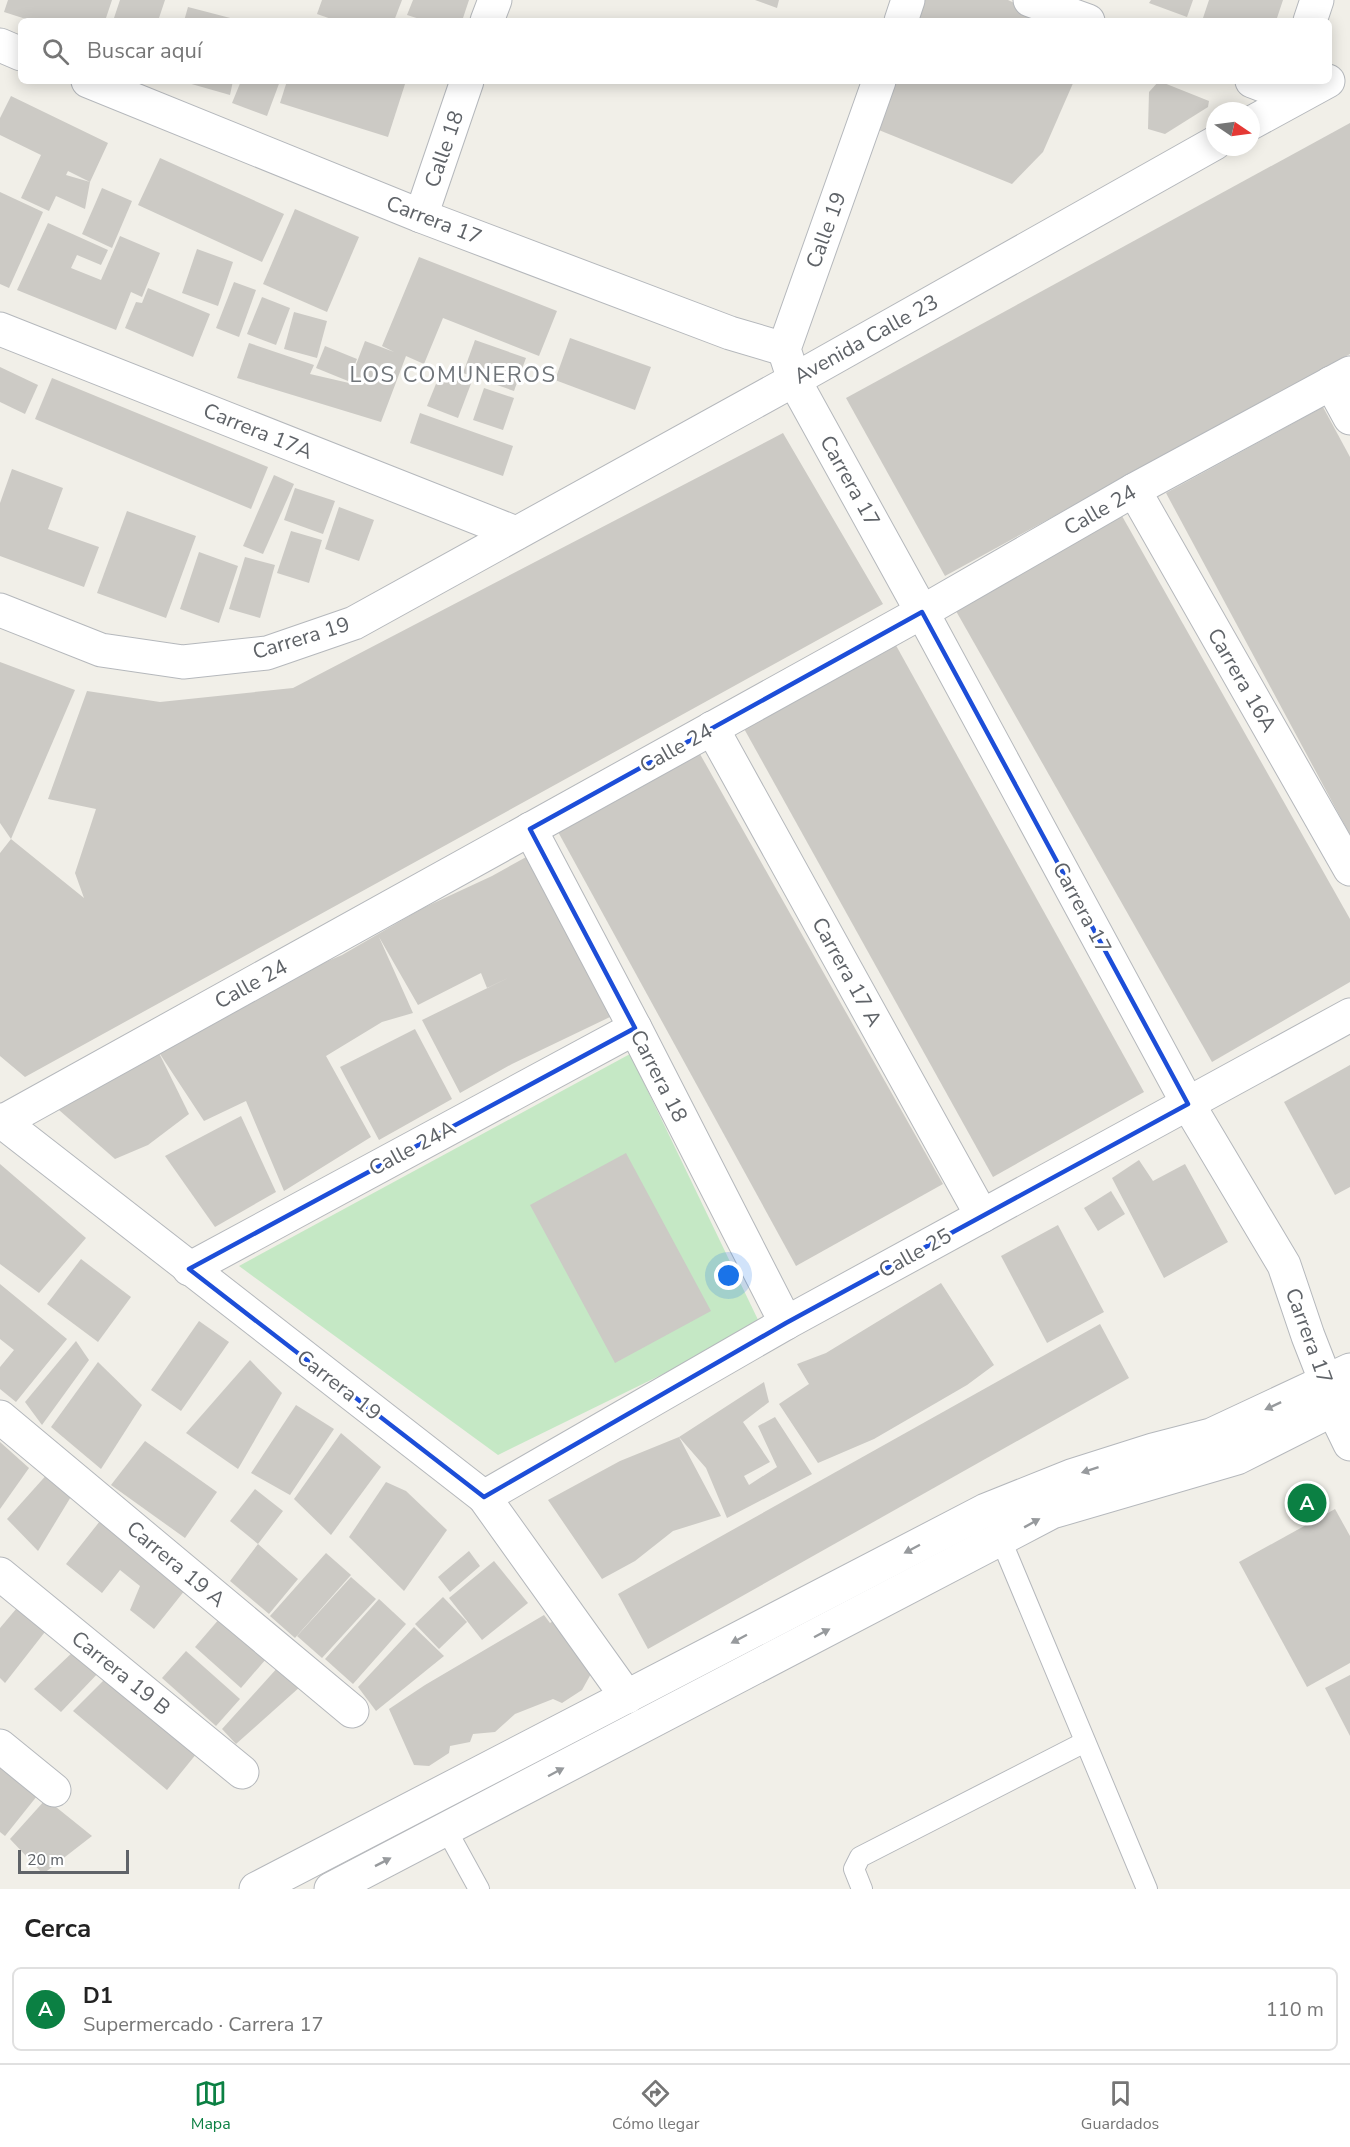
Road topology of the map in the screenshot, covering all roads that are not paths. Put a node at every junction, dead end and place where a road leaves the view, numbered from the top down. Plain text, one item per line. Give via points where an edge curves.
1 (495, 0) edge
2 (908, 0) edge
3 (1030, 0) edge
4 (1317, 0) edge
5 (489, 18) edge
6 (902, 18) edge
7 (1080, 18) edge
8 (1311, 18) edge
9 (0, 45) edge
10 (18, 53) edge
11 (1350, 69) edge
12 (1332, 79) edge
13 (95, 84) edge
14 (466, 84) edge
15 (878, 84) edge
16 (1260, 84) edge
17 (1318, 84) edge
18 (1286, 93) edge
19 (1260, 115) edge
20 (1206, 148) edge
21 (421, 216) junction
22 (0, 329) edge
23 (784, 349) junction
24 (1340, 378) edge
25 (794, 380) junction
26 (1350, 418) edge
27 (1134, 490) junction
28 (516, 533) junction
29 (0, 610) edge
30 (922, 612) junction
31 (712, 728) junction
32 (530, 829) junction
33 (1350, 870) edge
34 (1350, 1015) edge
35 (635, 1028) junction
36 (1188, 1104) junction
37 (1, 1121) edge
38 (982, 1216) junction
39 (189, 1269) junction
40 (786, 1323) junction
41 (1340, 1390) edge
42 (0, 1417) edge
43 (1350, 1444) edge
44 (484, 1497) junction
45 (1001, 1540) junction
46 (0, 1574) edge
47 (627, 1697) junction
48 (352, 1711) dead end
49 (1086, 1742) junction
50 (0, 1746) edge
51 (242, 1772) dead end
52 (54, 1790) dead end
53 (447, 1829) junction
54 (256, 1889) edge
55 (332, 1889) edge
56 (479, 1889) edge
57 (862, 1889) edge
58 (1147, 1889) edge

1 - 5 street
2 - 6 street
3 - 7 street
4 - 8 street
9 - 10 street
11 - 12 street
13 - 21 street, Carrera 17
14 - 21 street, Calle 18
15 - 23 street, Calle 19
16 - 18 street
17 - 18 street
18 - 19 street
20 - 25 street, Avenida Calle 23
21 - 23 street, Carrera 17 via 730,333
22 - 28 street, Carrera 17A
23 - 25 street
24 - 26 street
24 - 27 street, Calle 24
25 - 28 street, Avenida Calle 23
25 - 30 street, Carrera 17
27 - 30 street, Calle 24
27 - 33 street, Carrera 16A
28 - 29 street, Carrera 19 via 354,623 267,653 183,662 101,650
30 - 31 street, Calle 24
30 - 36 street, Carrera 17
31 - 32 street, Calle 24
31 - 38 street, Carrera 17 A
32 - 35 street, Carrera 18
32 - 37 street, Calle 24
34 - 36 street, Calle 25
35 - 39 street, Calle 24A
35 - 40 street, Carrera 18
36 - 38 street, Calle 25
36 - 41 street, Carrera 17 via 1284,1265 1308,1336
37 - 39 street, Carrera 19
38 - 40 street, Calle 25
39 - 44 street, Carrera 19
40 - 44 street, Calle 25
41 - 43 street, Carrera 17
45 -> 41 street via 1052,1512 1237,1458
41 -> 47 street via 1211,1435 1071,1476 986,1510
42 - 48 street, Carrera 19 A
44 - 47 street, Carrera 19
45 - 49 lane
53 -> 45 street
46 - 51 street, Carrera 19 B
47 - 54 street
49 - 57 lane via 860,1857 855,1869
49 - 58 lane
50 - 52 street
55 -> 53 street
53 - 56 lane

